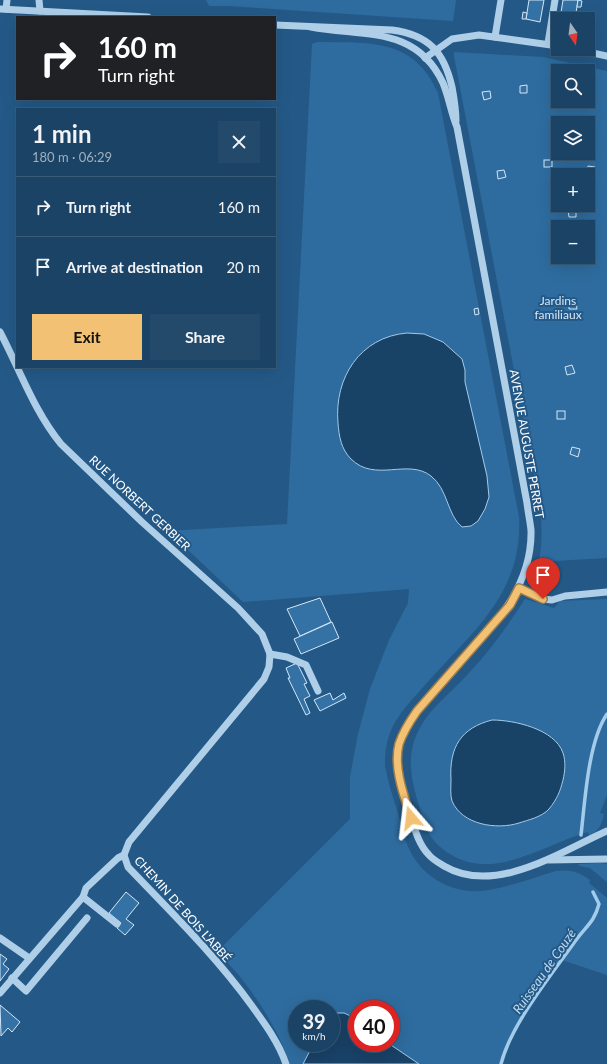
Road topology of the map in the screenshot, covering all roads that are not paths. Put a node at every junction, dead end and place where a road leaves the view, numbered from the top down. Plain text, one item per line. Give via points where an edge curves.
1 (7, 0) edge
2 (39, 0) edge
3 (501, 0) edge
4 (555, 0) edge
5 (3, 9) edge
6 (40, 11) junction
7 (130, 16) edge
8 (276, 25) edge
9 (311, 27) junction
10 (495, 37) junction
11 (548, 43) junction
12 (551, 44) edge
13 (437, 50) junction
14 (595, 53) edge
15 (607, 56) edge
16 (424, 58) junction
17 (456, 127) junction
18 (0, 332) edge
19 (16, 366) edge
20 (17, 368) edge
21 (519, 588) junction
22 (607, 592) edge
23 (270, 654) junction
24 (318, 691) dead end
25 (607, 831) edge
26 (124, 854) junction
27 (607, 859) edge
28 (549, 860) junction
29 (83, 897) junction
30 (88, 918) dead end
31 (117, 924) dead end
32 (0, 938) edge
33 (29, 958) junction
34 (12, 978) junction
35 (0, 993) edge
36 (286, 1064) edge

1 - 5 street
2 - 6 street
3 - 10 street
4 - 11 street
5 - 6 street
6 - 7 street
8 - 9 street
9 - 13 street via 400,31 423,39
9 - 16 street, AVENUE AUGUSTE PERRET via 386,36 407,45
10 - 11 street
10 - 13 street via 480,35 455,39
11 - 12 street
13 - 16 street
13 - 17 street, AVENUE AUGUSTE PERRET via 450,77 456,108
14 - 15 street
16 - 17 street, AVENUE AUGUSTE PERRET via 443,84
17 - 21 street, AVENUE AUGUSTE PERRET via 527,503 530,538 526,569
18 - 19 street, RUE NORBERT GERBIER
20 - 23 street, RUE NORBERT GERBIER via 56,438 69,453 240,610 262,634
21 - 22 street via 543,599 552,600 565,596
21 - 28 street, AVENUE AUGUSTE PERRET via 510,605 493,626 417,711 405,729 399,745 398,767 418,838 429,856 453,871 470,876 493,876
23 - 24 street via 287,656 306,665
23 - 26 street, CHEMIN DE BOIS L'ABBÉ via 269,667 264,679 128,842
25 - 28 street, AVENUE AUGUSTE PERRET
26 - 29 street via 86,888
26 - 36 street, CHEMIN DE BOIS L'ABBÉ via 128,867 200,942 241,991 263,1021
27 - 28 street, AVENUE AUGUSTE PERRET
29 - 31 street
29 - 33 street
30 - 34 street via 26,991
32 - 33 street
33 - 34 street
34 - 35 street

